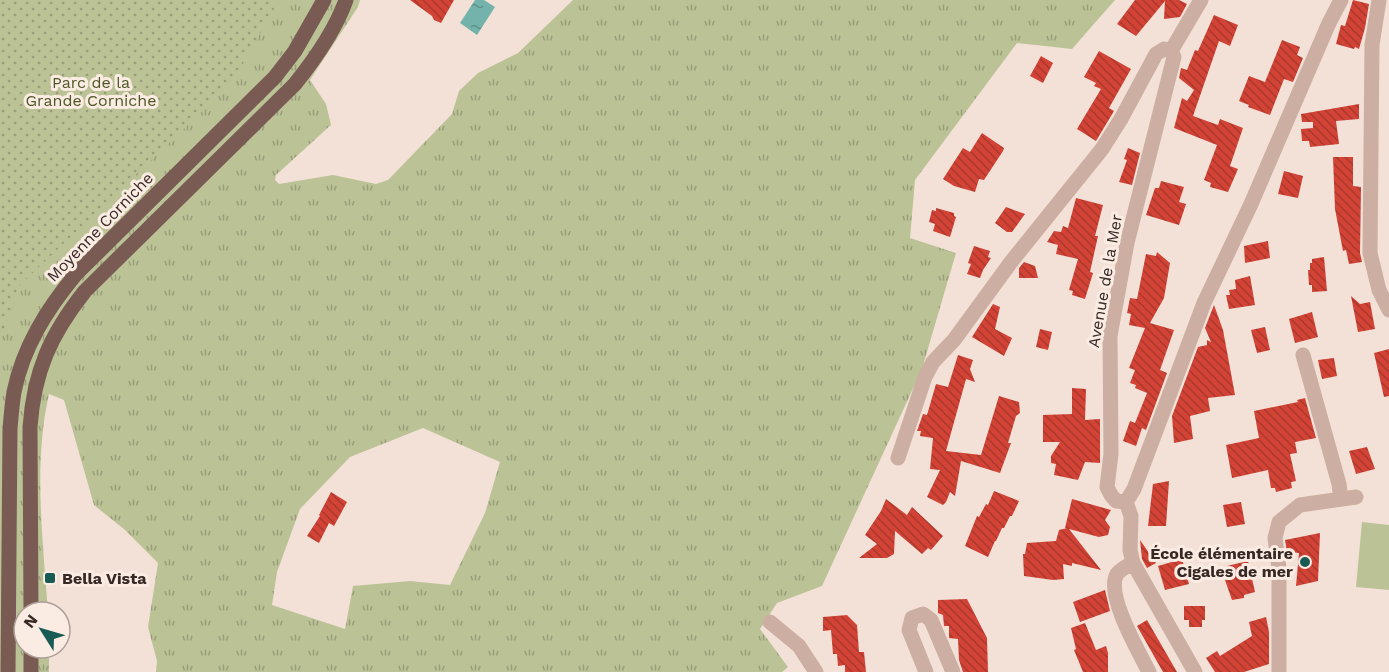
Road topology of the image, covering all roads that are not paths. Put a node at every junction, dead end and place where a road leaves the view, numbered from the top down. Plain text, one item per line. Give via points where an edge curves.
1 (324, 0) edge
2 (346, 0) edge
3 (1201, 0) edge
4 (1341, 0) edge
5 (1380, 0) edge
6 (1171, 51) junction
7 (1389, 310) edge
8 (1303, 355) dead end
9 (898, 458) dead end
10 (1126, 502) junction
11 (1132, 560) junction
12 (31, 600) edge
13 (771, 622) dead end
14 (8, 672) edge
15 (816, 672) edge
16 (926, 672) edge
17 (953, 672) edge
18 (1149, 672) edge
19 (1196, 672) edge
20 (1279, 672) edge

1 - 14 main road, Moyenne Corniche via 275,77 76,274 56,298 31,341 14,392 10,429
2 - 12 main road, Moyenne Corniche via 332,31 295,84 85,291 54,336 38,372 32,401
3 - 6 street
4 - 10 street via 1203,303
5 - 7 street via 1372,45 1370,253 1379,290
6 - 9 street via 1164,49 1156,54 1102,148 933,362
6 - 10 street, Avenue de la Mer via 1173,57 1127,243 1110,336 1111,454 1107,487 1116,501
8 - 20 street via 1339,484 1348,498 1300,505 1279,522 1275,538 1279,568
10 - 11 street via 1131,516
11 - 18 street via 1116,576 1116,600
11 - 19 street
13 - 15 street via 798,646
16 - 17 street via 909,630 912,618 923,614 931,620

